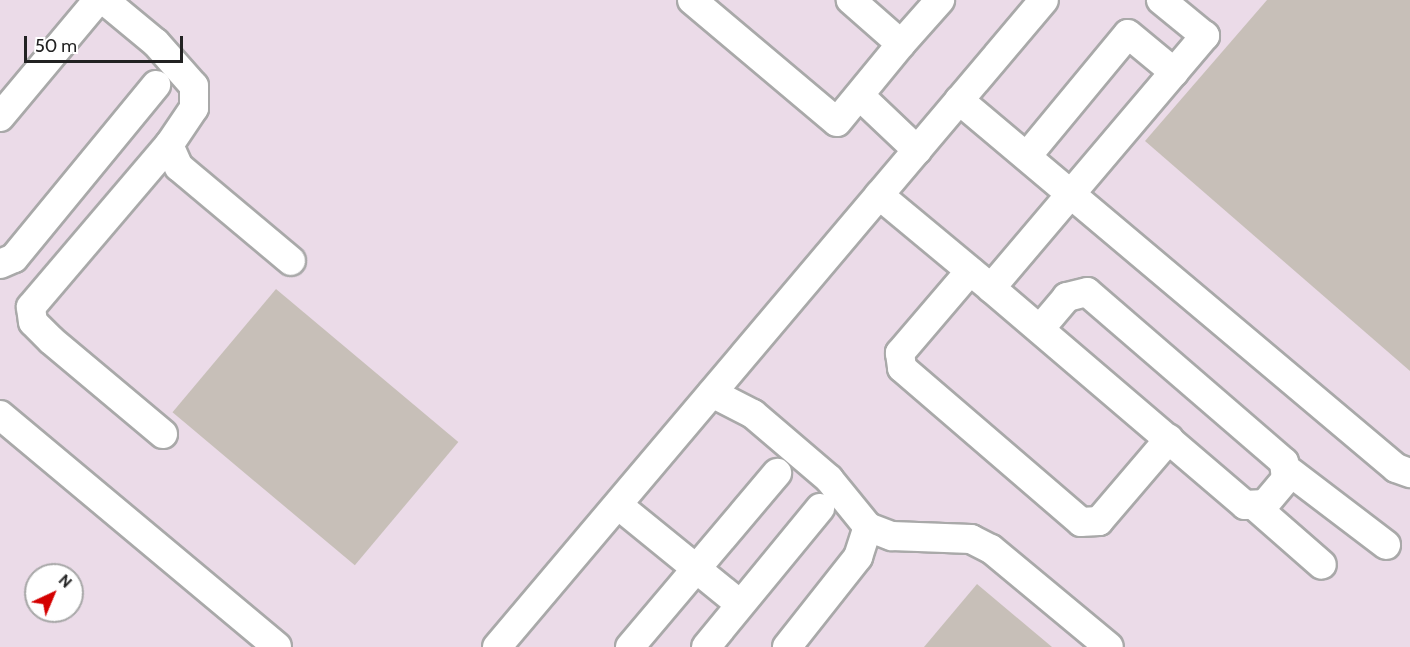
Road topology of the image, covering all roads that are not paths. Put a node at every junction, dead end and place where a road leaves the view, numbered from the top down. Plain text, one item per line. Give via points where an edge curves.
1 (98, 0) edge
2 (104, 0) edge
3 (692, 0) edge
4 (851, 0) edge
5 (940, 0) edge
6 (1161, 0) edge
7 (1038, 2) edge
8 (901, 44) junction
9 (1174, 72) junction
10 (156, 85) dead end
11 (860, 96) junction
12 (959, 100) junction
13 (0, 117) edge
14 (169, 146) junction
15 (917, 150) junction
16 (1027, 156) junction
17 (1072, 194) junction
18 (879, 195) junction
19 (291, 261) dead end
20 (0, 264) edge
21 (969, 271) junction
22 (991, 288) junction
23 (1040, 329) junction
24 (712, 393) junction
25 (0, 415) edge
26 (163, 434) dead end
27 (1168, 439) junction
28 (1287, 466) junction
29 (777, 473) dead end
30 (1410, 473) edge
31 (618, 504) junction
32 (820, 508) dead end
33 (1257, 508) junction
34 (868, 527) junction
35 (1386, 545) dead end
36 (1322, 565) dead end
37 (697, 568) junction
38 (740, 604) junction
39 (277, 647) edge
40 (497, 647) edge
41 (630, 647) edge
42 (706, 647) edge
43 (787, 647) edge
44 (1109, 647) edge

1 - 13 lane
2 - 14 lane via 156,44 194,86 194,108
3 - 11 lane via 837,122
4 - 8 lane
5 - 8 lane
6 - 9 lane via 1204,36
7 - 12 lane
8 - 11 lane
9 - 16 lane via 1128,34
9 - 17 lane
10 - 20 lane via 14,258
11 - 15 lane
12 - 15 lane
12 - 16 lane
14 - 19 lane via 179,167
14 - 26 lane via 31,307 33,322 51,340
15 - 18 lane
16 - 17 lane
17 - 22 lane
17 - 30 lane via 1396,468
18 - 21 lane
18 - 24 lane
21 - 22 lane
21 - 27 lane via 898,360 1081,522 1099,521
22 - 23 lane
23 - 27 lane
23 - 28 lane via 1067,297 1087,292
24 - 31 lane
24 - 34 lane via 753,414 829,479
25 - 39 lane
27 - 33 lane via 1245,505
28 - 33 lane via 1286,479
28 - 35 lane
29 - 37 lane
31 - 37 lane
31 - 40 lane
32 - 38 lane
33 - 36 lane
34 - 43 lane via 858,557
34 - 44 lane via 892,536 971,539 991,549
37 - 38 lane
37 - 41 lane
38 - 42 lane

